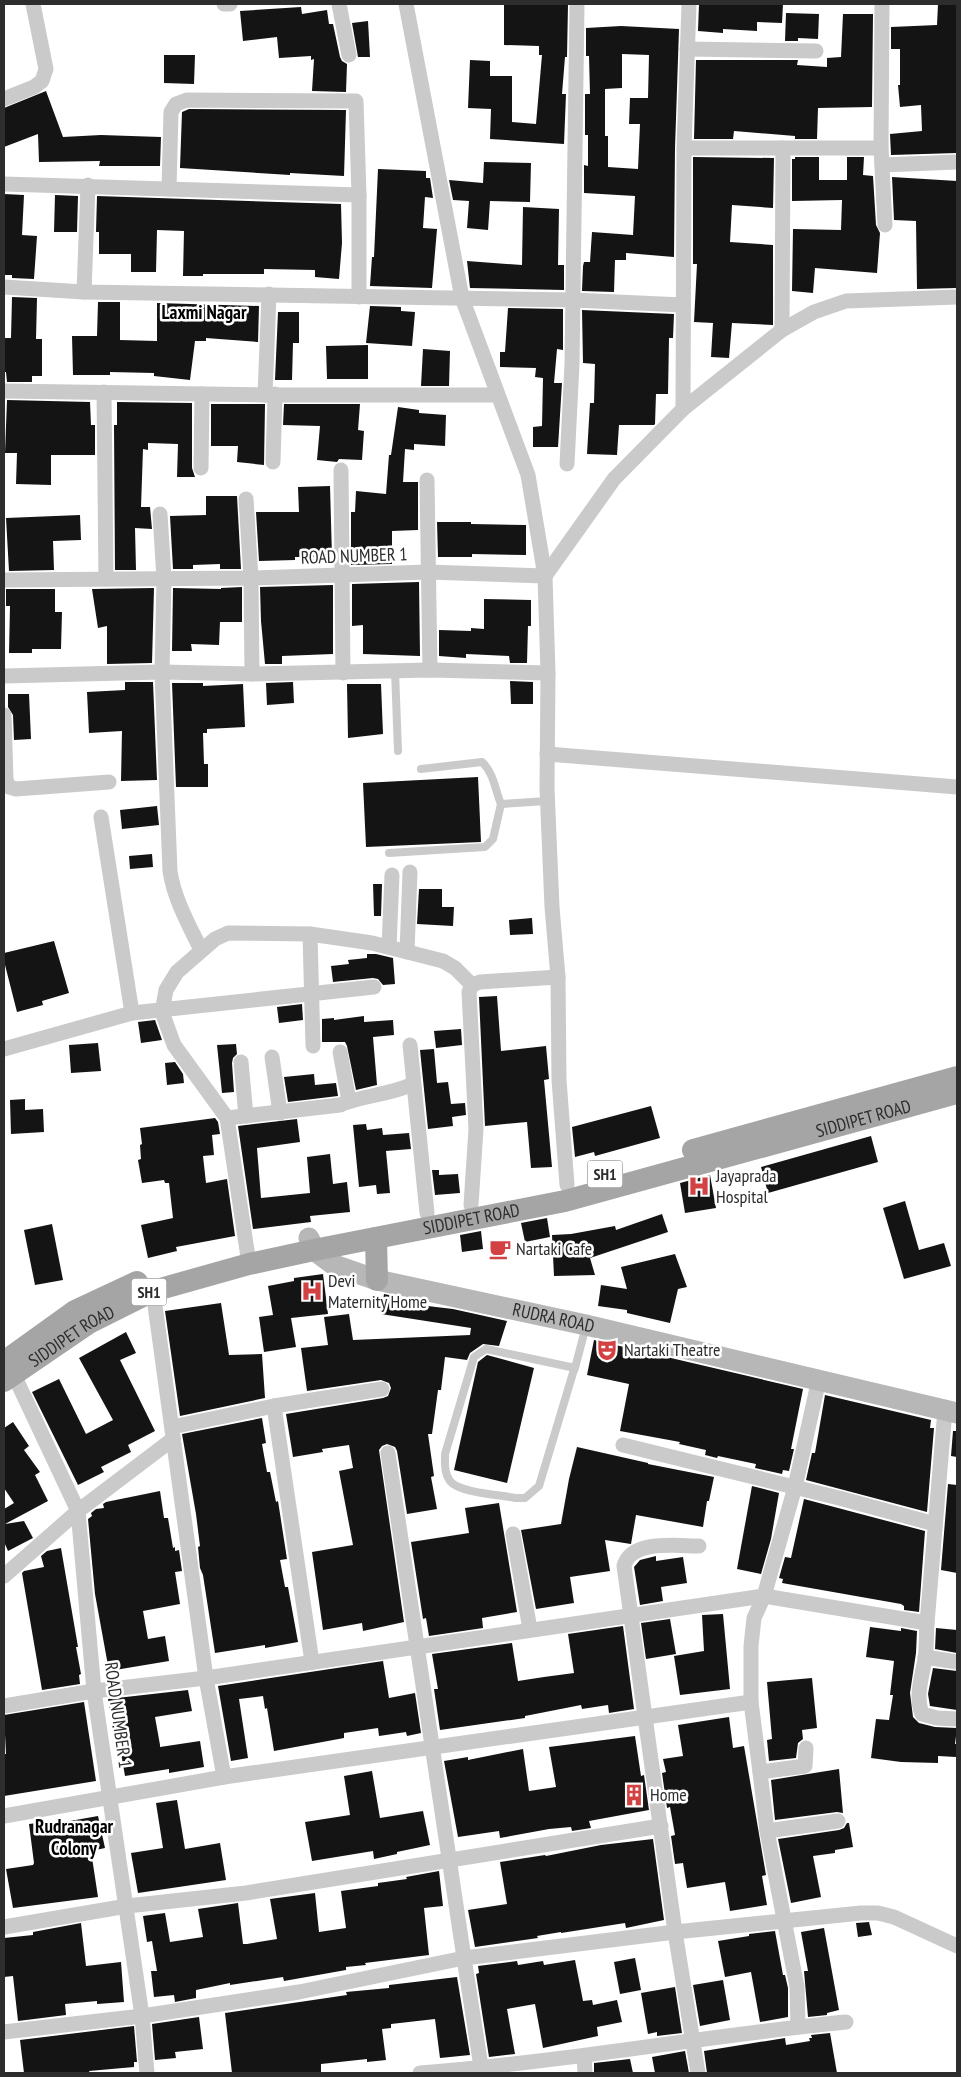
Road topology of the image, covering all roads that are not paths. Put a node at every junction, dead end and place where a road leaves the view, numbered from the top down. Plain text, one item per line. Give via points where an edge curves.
1 (33, 4) edge
2 (224, 4) edge
3 (230, 4) edge
4 (339, 4) edge
5 (406, 4) edge
6 (577, 4) edge
7 (688, 4) edge
8 (882, 4) edge
9 (687, 49) junction
10 (816, 52) dead end
11 (349, 55) dead end
12 (4, 99) edge
13 (684, 148) junction
14 (783, 148) junction
15 (881, 148) junction
16 (957, 162) edge
17 (882, 164) junction
18 (4, 184) edge
19 (88, 185) junction
20 (169, 189) junction
21 (359, 195) junction
22 (885, 225) dead end
23 (4, 287) edge
24 (84, 292) junction
25 (269, 294) junction
26 (359, 296) junction
27 (957, 297) edge
28 (462, 298) junction
29 (573, 300) junction
30 (683, 305) junction
31 (782, 330) junction
32 (4, 391) edge
33 (104, 392) junction
34 (202, 394) junction
35 (270, 394) junction
36 (497, 395) junction
37 (682, 409) junction
38 (273, 462) dead end
39 (567, 464) dead end
40 (201, 468) dead end
41 (341, 470) dead end
42 (427, 480) dead end
43 (246, 499) dead end
44 (160, 514) dead end
45 (427, 572) junction
46 (342, 574) junction
47 (545, 576) junction
48 (251, 578) junction
49 (106, 579) junction
50 (164, 579) junction
51 (4, 580) edge
52 (430, 670) junction
53 (395, 671) junction
54 (162, 672) junction
55 (343, 673) junction
56 (548, 673) junction
57 (252, 674) junction
58 (4, 676) edge
59 (4, 715) edge
60 (398, 751) dead end
61 (547, 754) junction
62 (421, 769) dead end
63 (109, 782) dead end
64 (957, 787) edge
65 (547, 801) junction
66 (501, 804) junction
67 (101, 817) dead end
68 (389, 853) dead end
69 (410, 872) dead end
70 (392, 875) dead end
71 (310, 934) junction
72 (389, 947) junction
73 (201, 950) junction
74 (407, 952) junction
75 (558, 977) junction
76 (472, 985) junction
77 (374, 987) dead end
78 (312, 994) junction
79 (162, 1012) junction
80 (132, 1013) junction
81 (410, 1045) dead end
82 (313, 1046) dead end
83 (4, 1050) edge
84 (340, 1052) dead end
85 (272, 1056) dead end
86 (241, 1062) dead end
87 (957, 1077) edge
88 (413, 1084) junction
89 (957, 1094) edge
90 (350, 1101) junction
91 (280, 1113) junction
92 (246, 1116) junction
93 (227, 1118) junction
94 (567, 1185) junction
95 (471, 1205) junction
96 (427, 1214) junction
97 (376, 1238) junction
98 (312, 1244) junction
99 (249, 1258) junction
100 (377, 1280) junction
101 (153, 1290) junction
102 (586, 1324) junction
103 (575, 1368) junction
104 (7, 1373) edge
105 (819, 1379) junction
106 (382, 1389) dead end
107 (274, 1406) junction
108 (951, 1412) edge
109 (172, 1433) junction
110 (623, 1445) dead end
111 (388, 1453) dead end
112 (795, 1487) junction
113 (78, 1511) junction
114 (935, 1524) junction
115 (514, 1534) dead end
116 (698, 1546) dead end
117 (4, 1576) edge
118 (764, 1596) junction
119 (631, 1614) junction
120 (927, 1623) junction
121 (530, 1629) junction
122 (419, 1646) junction
123 (925, 1657) junction
124 (312, 1662) junction
125 (957, 1662) edge
126 (206, 1678) junction
127 (94, 1692) junction
128 (751, 1702) junction
129 (4, 1706) edge
130 (646, 1716) junction
131 (957, 1719) edge
132 (432, 1747) junction
133 (806, 1748) dead end
134 (760, 1772) junction
135 (224, 1777) junction
136 (111, 1798) junction
137 (4, 1816) edge
138 (838, 1821) dead end
139 (661, 1826) junction
140 (767, 1831) junction
141 (450, 1860) junction
142 (127, 1906) junction
143 (786, 1922) junction
144 (4, 1927) edge
145 (675, 1932) junction
146 (957, 1946) edge
147 (464, 1958) junction
148 (142, 2016) junction
149 (846, 2022) dead end
150 (798, 2026) junction
151 (4, 2032) edge
152 (692, 2039) junction
153 (584, 2056) junction
154 (481, 2070) edge
155 (147, 2073) edge
156 (420, 2073) edge
157 (585, 2073) edge
158 (698, 2073) edge

1 - 12 street via 46,69 38,84
2 - 3 street
4 - 11 street
5 - 28 street
6 - 29 street
7 - 9 street
8 - 15 street
9 - 10 street
9 - 13 street
13 - 14 street
13 - 30 street
14 - 15 street
14 - 31 street
15 - 17 street
16 - 17 street
17 - 22 street
18 - 19 street
19 - 20 street
19 - 24 street
20 - 21 street
20 - 21 street via 171,112 176,104 187,100 356,101
21 - 26 street
23 - 24 street
24 - 25 street
25 - 26 street
25 - 35 street
26 - 28 street
27 - 31 street via 846,301 814,312
28 - 29 street
28 - 36 street
29 - 30 street
29 - 39 street
30 - 37 street
31 - 37 street
32 - 33 street
33 - 34 street
33 - 49 street
34 - 35 street
34 - 40 street
35 - 36 street
35 - 38 street
36 - 47 street via 528,475
37 - 47 street via 614,479
41 - 46 street
42 - 45 street
43 - 48 street
44 - 50 street
45 - 46 street, ROAD NUMBER 1
45 - 47 street, ROAD NUMBER 1
45 - 52 street
46 - 48 street, ROAD NUMBER 1
46 - 55 street
47 - 56 street
48 - 50 street, ROAD NUMBER 1
48 - 57 street
49 - 50 street, ROAD NUMBER 1
49 - 51 street, ROAD NUMBER 1
50 - 54 street
52 - 53 street
52 - 56 street
53 - 55 street
53 - 60 lane
54 - 57 street
54 - 58 street
54 - 73 street via 172,885
55 - 57 street
56 - 61 street
59 - 63 street via 6,780 9,786 16,790
61 - 64 street
61 - 65 street
62 - 66 lane via 482,762 490,770
65 - 66 lane
65 - 75 street
66 - 68 lane via 493,839 485,847
67 - 80 street
69 - 74 street
70 - 72 street
71 - 72 street
71 - 73 street via 228,933
71 - 78 street
72 - 74 street
73 - 79 street via 177,972 166,990
74 - 76 street via 443,961
75 - 76 street
75 - 94 street via 559,1080
76 - 95 street via 469,992 476,1128
77 - 78 street
78 - 79 street
78 - 82 street
79 - 80 street
79 - 93 street via 174,1045
80 - 83 street
81 - 88 street
84 - 90 street
85 - 91 street
86 - 92 street
87 - 94 main road, SIDDIPET ROAD / SH1
88 - 90 street via 398,1091
88 - 96 street
89 - 97 main road, SIDDIPET ROAD / SH1 via 565,1201
90 - 91 street
91 - 92 street
92 - 93 street
93 - 99 street
94 - 95 main road, SIDDIPET ROAD / SH1
95 - 96 main road, SIDDIPET ROAD / SH1
96 - 98 main road, SIDDIPET ROAD / SH1
97 - 98 main road, SIDDIPET ROAD / SH1
97 - 100 main road
98 - 99 main road, SIDDIPET ROAD / SH1
98 - 100 main road, RUDRA ROAD via 334,1265
99 - 101 main road, SIDDIPET ROAD / SH1
99 - 104 main road, SIDDIPET ROAD / SH1 via 192,1264 137,1282 75,1311
100 - 102 main road, RUDRA ROAD
101 - 104 main road, SIDDIPET ROAD / SH1
101 - 109 street
102 - 103 lane
102 - 105 main road, RUDRA ROAD
103 - 103 lane via 486,1349 477,1353 445,1454 445,1471 451,1482 461,1488 516,1498 525,1498 533,1492 539,1486
104 - 113 street, ROAD NUMBER 1
105 - 108 main road, RUDRA ROAD
105 - 112 street
106 - 107 street
107 - 109 street
107 - 124 street
108 - 114 street
109 - 113 street
109 - 126 street
110 - 112 street
111 - 122 street
112 - 114 street
112 - 118 street
113 - 117 street
113 - 127 street, ROAD NUMBER 1
114 - 120 street
115 - 121 street
116 - 119 street via 648,1546 631,1555 624,1566
118 - 119 street
118 - 120 street
118 - 128 street via 754,1618
119 - 121 street
119 - 130 street
120 - 123 street
121 - 122 street
122 - 124 street
122 - 132 street
123 - 125 street
123 - 131 street via 919,1689 922,1714
124 - 126 street
126 - 127 street
126 - 135 street
127 - 129 street
127 - 136 street, ROAD NUMBER 1
128 - 130 street
128 - 134 street
130 - 132 street
130 - 139 street
132 - 135 street
132 - 141 street
133 - 134 street via 804,1766
134 - 140 street
135 - 136 street
136 - 137 street
136 - 142 street, ROAD NUMBER 1
138 - 140 street
139 - 141 street
139 - 145 street
140 - 143 street
141 - 142 street via 246,1893
141 - 147 street
142 - 144 street
142 - 148 street, ROAD NUMBER 1
143 - 145 street
143 - 146 street via 878,1912
143 - 150 street via 797,1987
145 - 147 street
145 - 152 street
147 - 148 street via 299,1992
147 - 154 street
148 - 151 street
148 - 155 street, ROAD NUMBER 1
149 - 150 street
150 - 152 street
152 - 153 street
152 - 158 street
153 - 154 street
153 - 157 street
154 - 156 street

